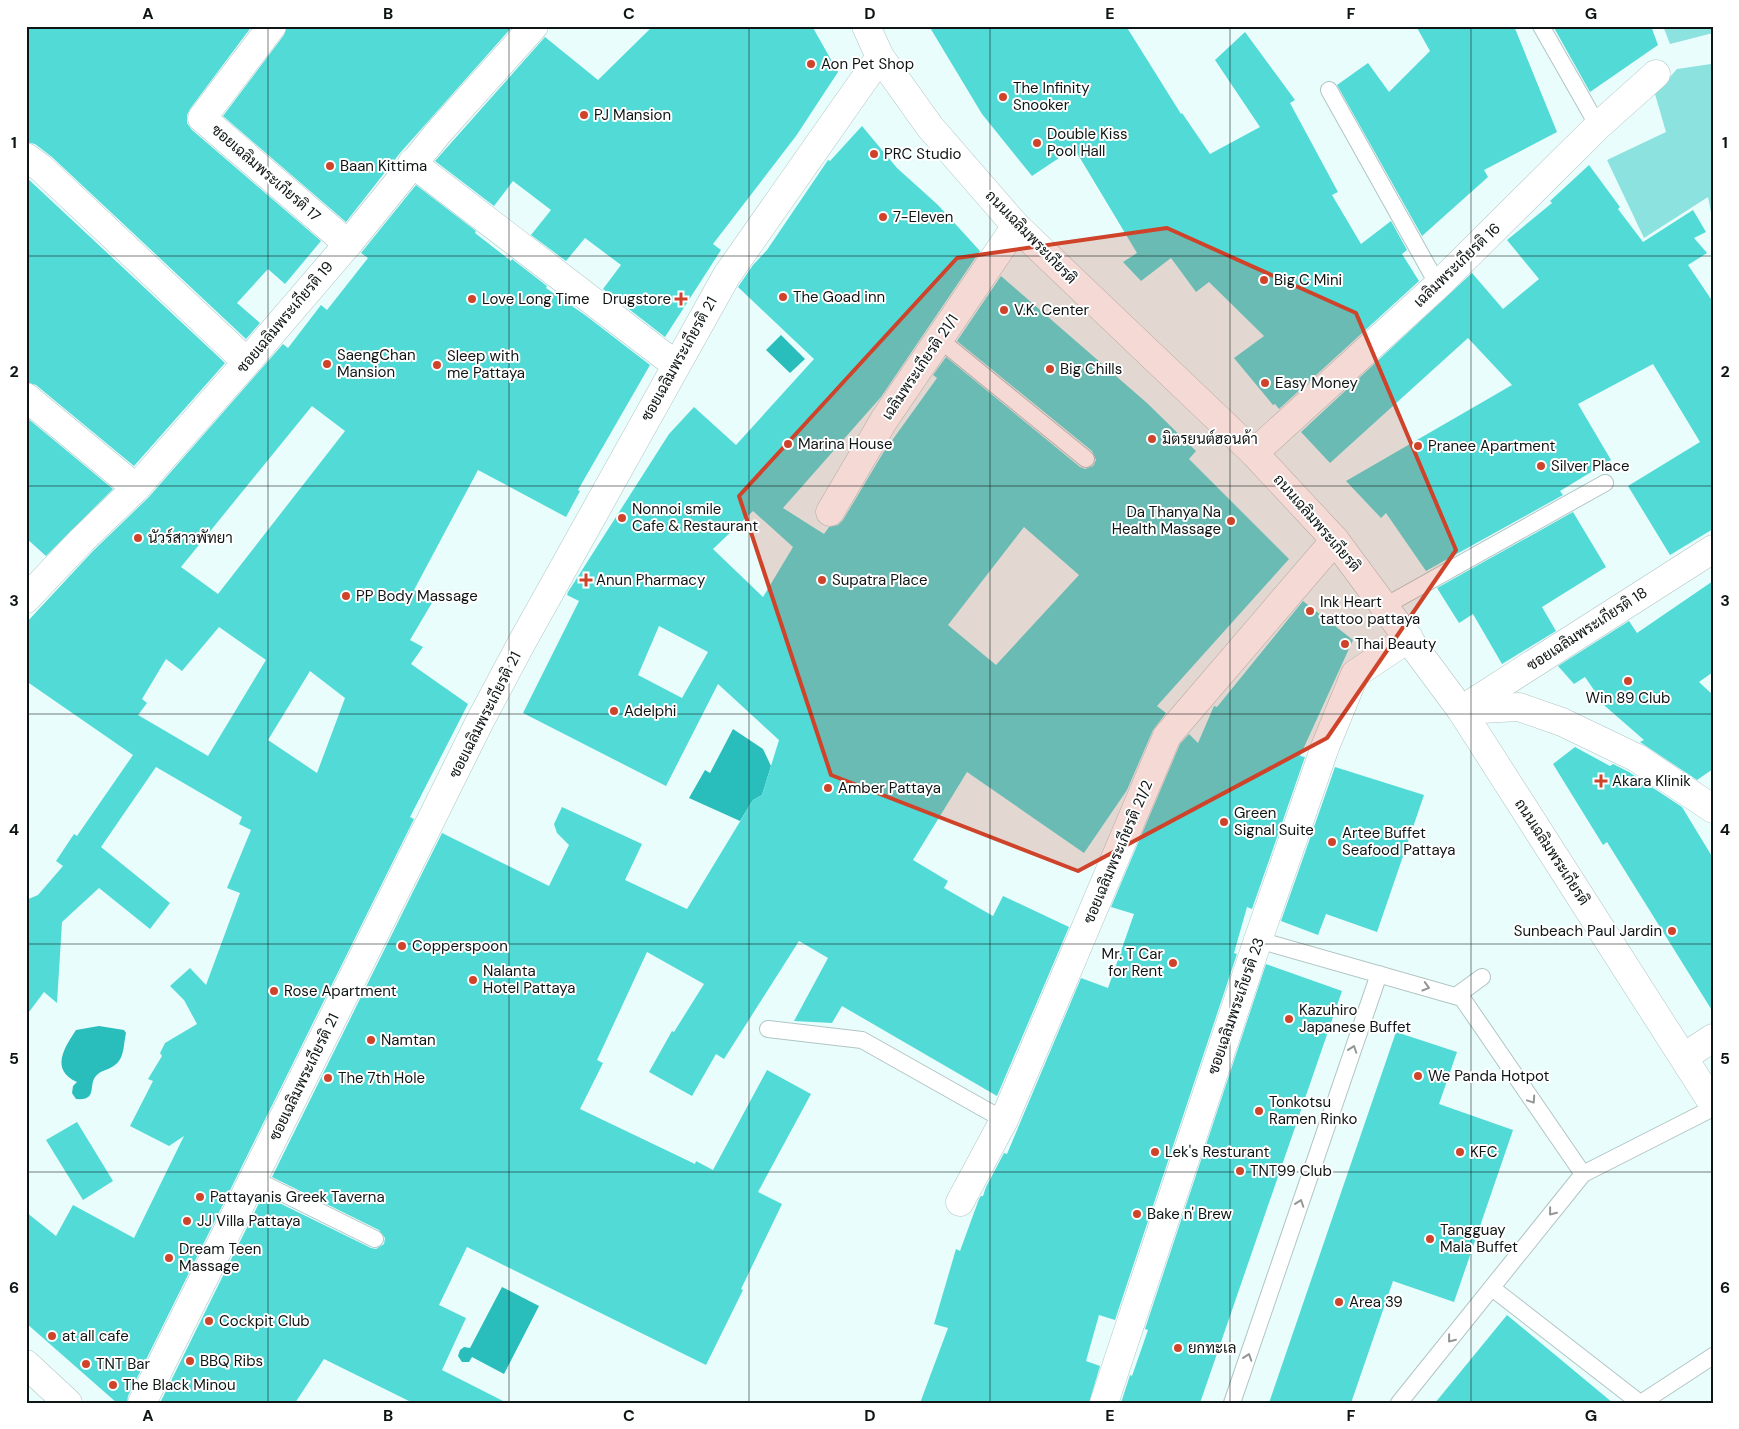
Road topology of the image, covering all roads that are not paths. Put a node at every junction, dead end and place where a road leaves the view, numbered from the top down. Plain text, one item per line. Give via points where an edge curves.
1 (272, 26) edge
2 (534, 26) edge
3 (866, 26) edge
4 (1541, 26) edge
5 (880, 57) junction
6 (1656, 74) dead end
7 (1329, 90) dead end
8 (1598, 126) junction
9 (26, 157) edge
10 (412, 163) junction
11 (1016, 226) junction
12 (348, 244) junction
13 (1438, 285) junction
14 (939, 339) junction
15 (247, 362) junction
16 (676, 365) junction
17 (26, 397) edge
18 (1254, 453) junction
19 (1086, 459) dead end
20 (1605, 483) dead end
21 (136, 488) junction
22 (830, 512) dead end
23 (1335, 540) junction
24 (1713, 549) edge
25 (26, 598) edge
26 (1385, 606) junction
27 (1409, 638) junction
28 (1461, 710) junction
29 (1713, 809) edge
30 (1258, 940) junction
31 (1379, 974) junction
32 (1482, 977) dead end
33 (1456, 996) junction
34 (768, 1029) dead end
35 (1713, 1038) edge
36 (1684, 1057) junction
37 (1713, 1106) edge
38 (1004, 1120) junction
39 (1583, 1174) junction
40 (254, 1179) junction
41 (960, 1202) dead end
42 (376, 1239) dead end
43 (1492, 1288) junction
44 (1713, 1356) edge
45 (26, 1364) edge
46 (68, 1403) edge
47 (142, 1403) edge
48 (1104, 1403) edge
49 (1232, 1403) edge
50 (1399, 1403) edge
51 (1641, 1403) edge

1 - 12 street, ซอยเฉลิมพระเกียรติ 17 via 202,118
2 - 10 street, ซอยเฉลิมพระเกียรติ 19
3 - 5 street, ถนนเฉลิมพระเกียรติ
4 - 8 lane
5 - 11 street, ถนนเฉลิมพระเกียรติ via 930,128
5 - 16 street, ซอยเฉลิมพระเกียรติ 21 via 726,275
6 - 8 street, เฉลิมพระเกียรติ 16
7 - 13 lane
8 - 13 street, เฉลิมพระเกียรติ 16
9 - 15 street
10 - 12 street, ซอยเฉลิมพระเกียรติ 19
10 - 16 street
11 - 14 street, เฉลิมพระเกียรติ 21/1
11 - 18 street, ถนนเฉลิมพระเกียรติ
12 - 15 street, ซอยเฉลิมพระเกียรติ 19
13 - 18 street, เฉลิมพระเกียรติ 16
14 - 19 lane
14 - 22 street, เฉลิมพระเกียรติ 21/1 via 884,420
15 - 21 street, ซอยเฉลิมพระเกียรติ 19
16 - 40 street, ซอยเฉลิมพระเกียรติ 21 via 479,723
17 - 21 street
18 - 23 street, ถนนเฉลิมพระเกียรติ
20 - 26 lane
21 - 25 street, ซอยเฉลิมพระเกียรติ 19
23 - 26 street, ถนนเฉลิมพระเกียรติ
23 - 38 street, ซอยเฉลิมพระเกียรติ 21/2 via 1167,736
24 - 28 street, ซอยเฉลิมพระเกียรติ 18
26 - 27 street, ถนนเฉลิมพระเกียรติ
27 - 28 street, ถนนเฉลิมพระเกียรติ
27 - 30 street, ซอยเฉลิมพระเกียรติ 23 via 1355,674 1325,747
28 - 29 street via 1519,707 1562,722 1637,758
28 - 36 street, ถนนเฉลิมพระเกียรติ
30 - 31 lane
30 - 48 street, ซอยเฉลิมพระเกียรติ 23
31 -> 33 lane
49 -> 31 lane
32 - 33 lane
33 -> 39 lane via 1462,998
34 - 38 lane via 862,1040
35 - 36 street
36 - 37 street, ถนนเฉลิมพระเกียรติ
37 - 39 lane
38 - 41 street, ซอยเฉลิมพระเกียรติ 21/2
39 -> 43 lane
40 - 42 lane
40 - 47 street, ซอยเฉลิมพระเกียรติ 21
43 -> 50 lane
43 - 51 lane
44 - 51 lane
45 - 46 street

